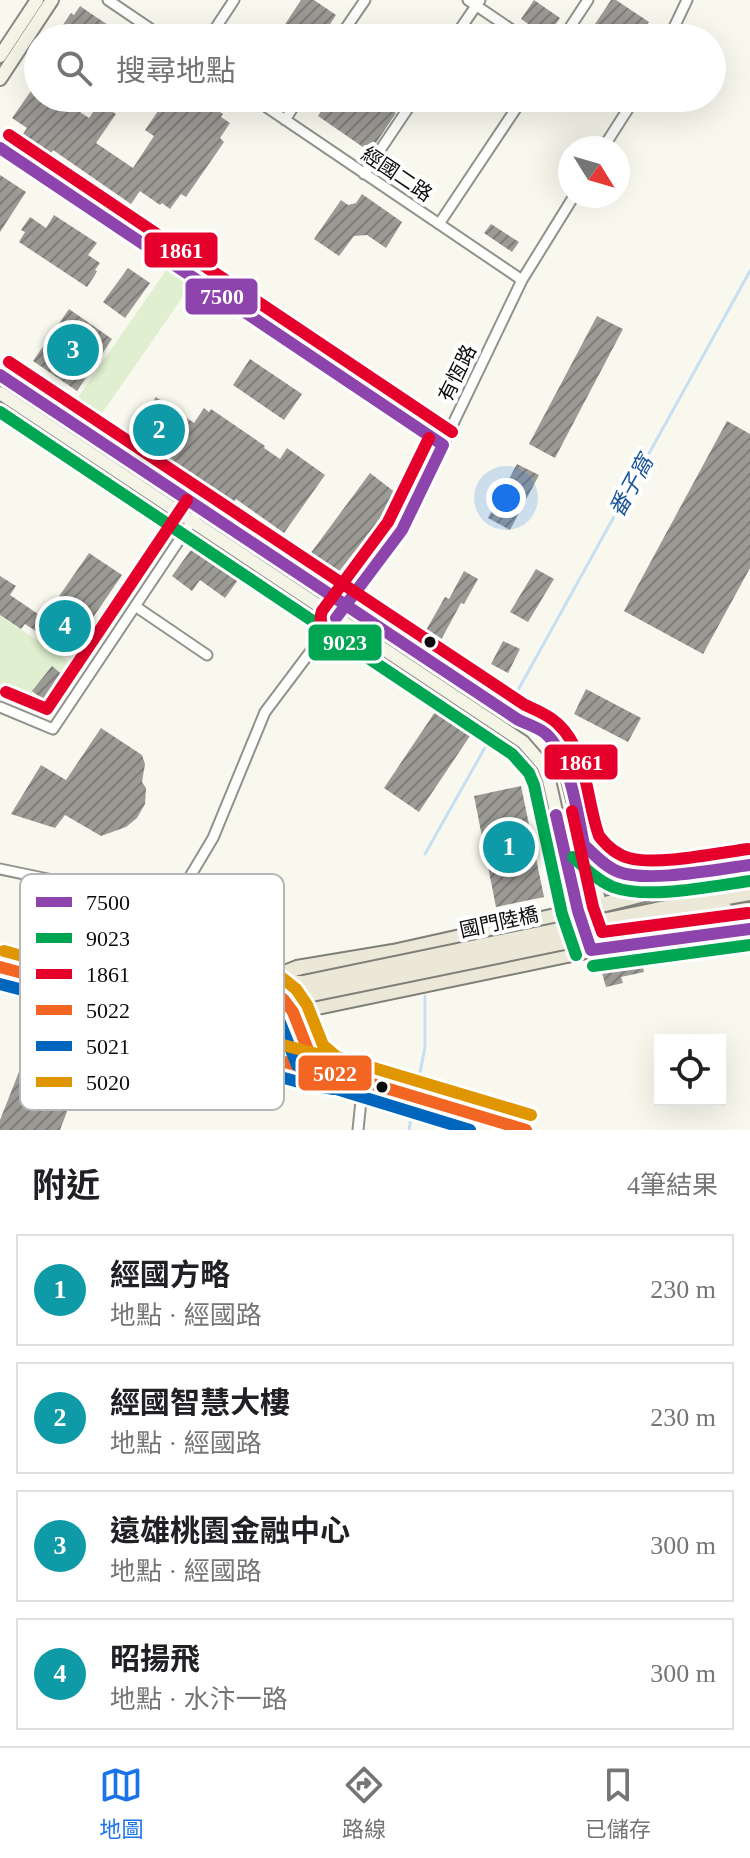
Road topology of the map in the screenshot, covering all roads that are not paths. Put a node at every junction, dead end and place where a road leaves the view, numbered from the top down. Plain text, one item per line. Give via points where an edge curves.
1 (37, 0) edge
2 (52, 0) edge
3 (108, 0) edge
4 (234, 0) edge
5 (365, 0) edge
6 (588, 0) edge
7 (687, 0) edge
8 (474, 2) edge
9 (36, 24) edge
10 (143, 24) edge
11 (218, 24) edge
12 (349, 24) edge
13 (462, 24) edge
14 (505, 24) edge
15 (572, 24) edge
16 (676, 24) edge
17 (24, 43) edge
18 (0, 56) edge
19 (0, 79) edge
20 (273, 112) edge
21 (290, 112) edge
22 (406, 112) edge
23 (514, 112) edge
24 (626, 112) edge
25 (285, 120) junction
26 (611, 136) edge
27 (0, 148) edge
28 (364, 174) junction
29 (567, 208) edge
30 (439, 224) junction
31 (522, 280) junction
32 (0, 375) edge
33 (0, 393) edge
34 (443, 445) junction
35 (200, 509) junction
36 (192, 522) junction
37 (346, 605) junction
38 (135, 606) junction
39 (336, 618) junction
40 (207, 655) dead end
41 (0, 707) edge
42 (584, 845) junction
43 (750, 866) edge
44 (0, 869) edge
45 (24, 874) edge
46 (191, 874) edge
47 (750, 881) edge
48 (750, 893) edge
49 (600, 904) junction
50 (750, 904) edge
51 (725, 909) junction
52 (656, 910) junction
53 (578, 911) junction
54 (750, 911) edge
55 (750, 929) edge
56 (591, 950) junction
57 (0, 967) edge
58 (20, 972) edge
59 (284, 973) edge
60 (0, 980) edge
61 (20, 985) edge
62 (284, 986) edge
63 (305, 989) junction
64 (284, 1002) edge
65 (284, 1006) edge
66 (289, 1006) junction
67 (284, 1007) edge
68 (284, 1062) edge
69 (329, 1071) junction
70 (363, 1081) junction
71 (358, 1130) edge
72 (526, 1130) edge

1 - 18 street
2 - 9 street
3 - 10 street
4 - 11 street
5 - 12 street
6 - 15 street
7 - 16 street
8 - 13 street
8 - 14 street
17 - 19 street
20 - 25 street, 經國二路
21 - 25 street
22 - 28 street
23 - 30 street
24 - 26 street
25 - 28 street, 經國二路
27 - 34 street
28 - 30 street, 經國二路
29 - 31 street, 有恆路
30 - 31 street, 經國二路
31 - 34 street, 有恆路
32 - 35 street
33 - 36 street
34 - 37 street, 有恆路 via 402,530
35 - 36 street
35 - 37 street
36 - 38 street
36 - 39 street
37 - 39 street, 有恆路
37 - 42 street via 547,734 562,757
38 - 40 street
38 - 41 street via 53,729
39 - 46 street via 265,712 213,838
39 - 53 street via 523,742 543,765
42 - 43 street via 622,874
42 - 49 street
43 - 49 main road
44 - 45 street
47 - 52 highway, bridge
48 - 52 main road, 國門陸橋, bridge
49 - 53 main road
50 - 51 main road, 國門陸橋
51 - 54 highway
51 - 63 main road, 國門陸橋, bridge
52 - 63 main road, 國門陸橋, bridge
53 - 56 street
53 - 59 main road
55 - 56 main road
56 - 66 main road
57 - 58 main road
60 - 61 main road
62 - 63 main road
63 - 66 main road
64 - 66 street
65 - 66 main road
66 - 67 main road
66 - 69 street via 310,1055
68 - 69 street
69 - 70 street
70 - 71 street
70 - 72 street

